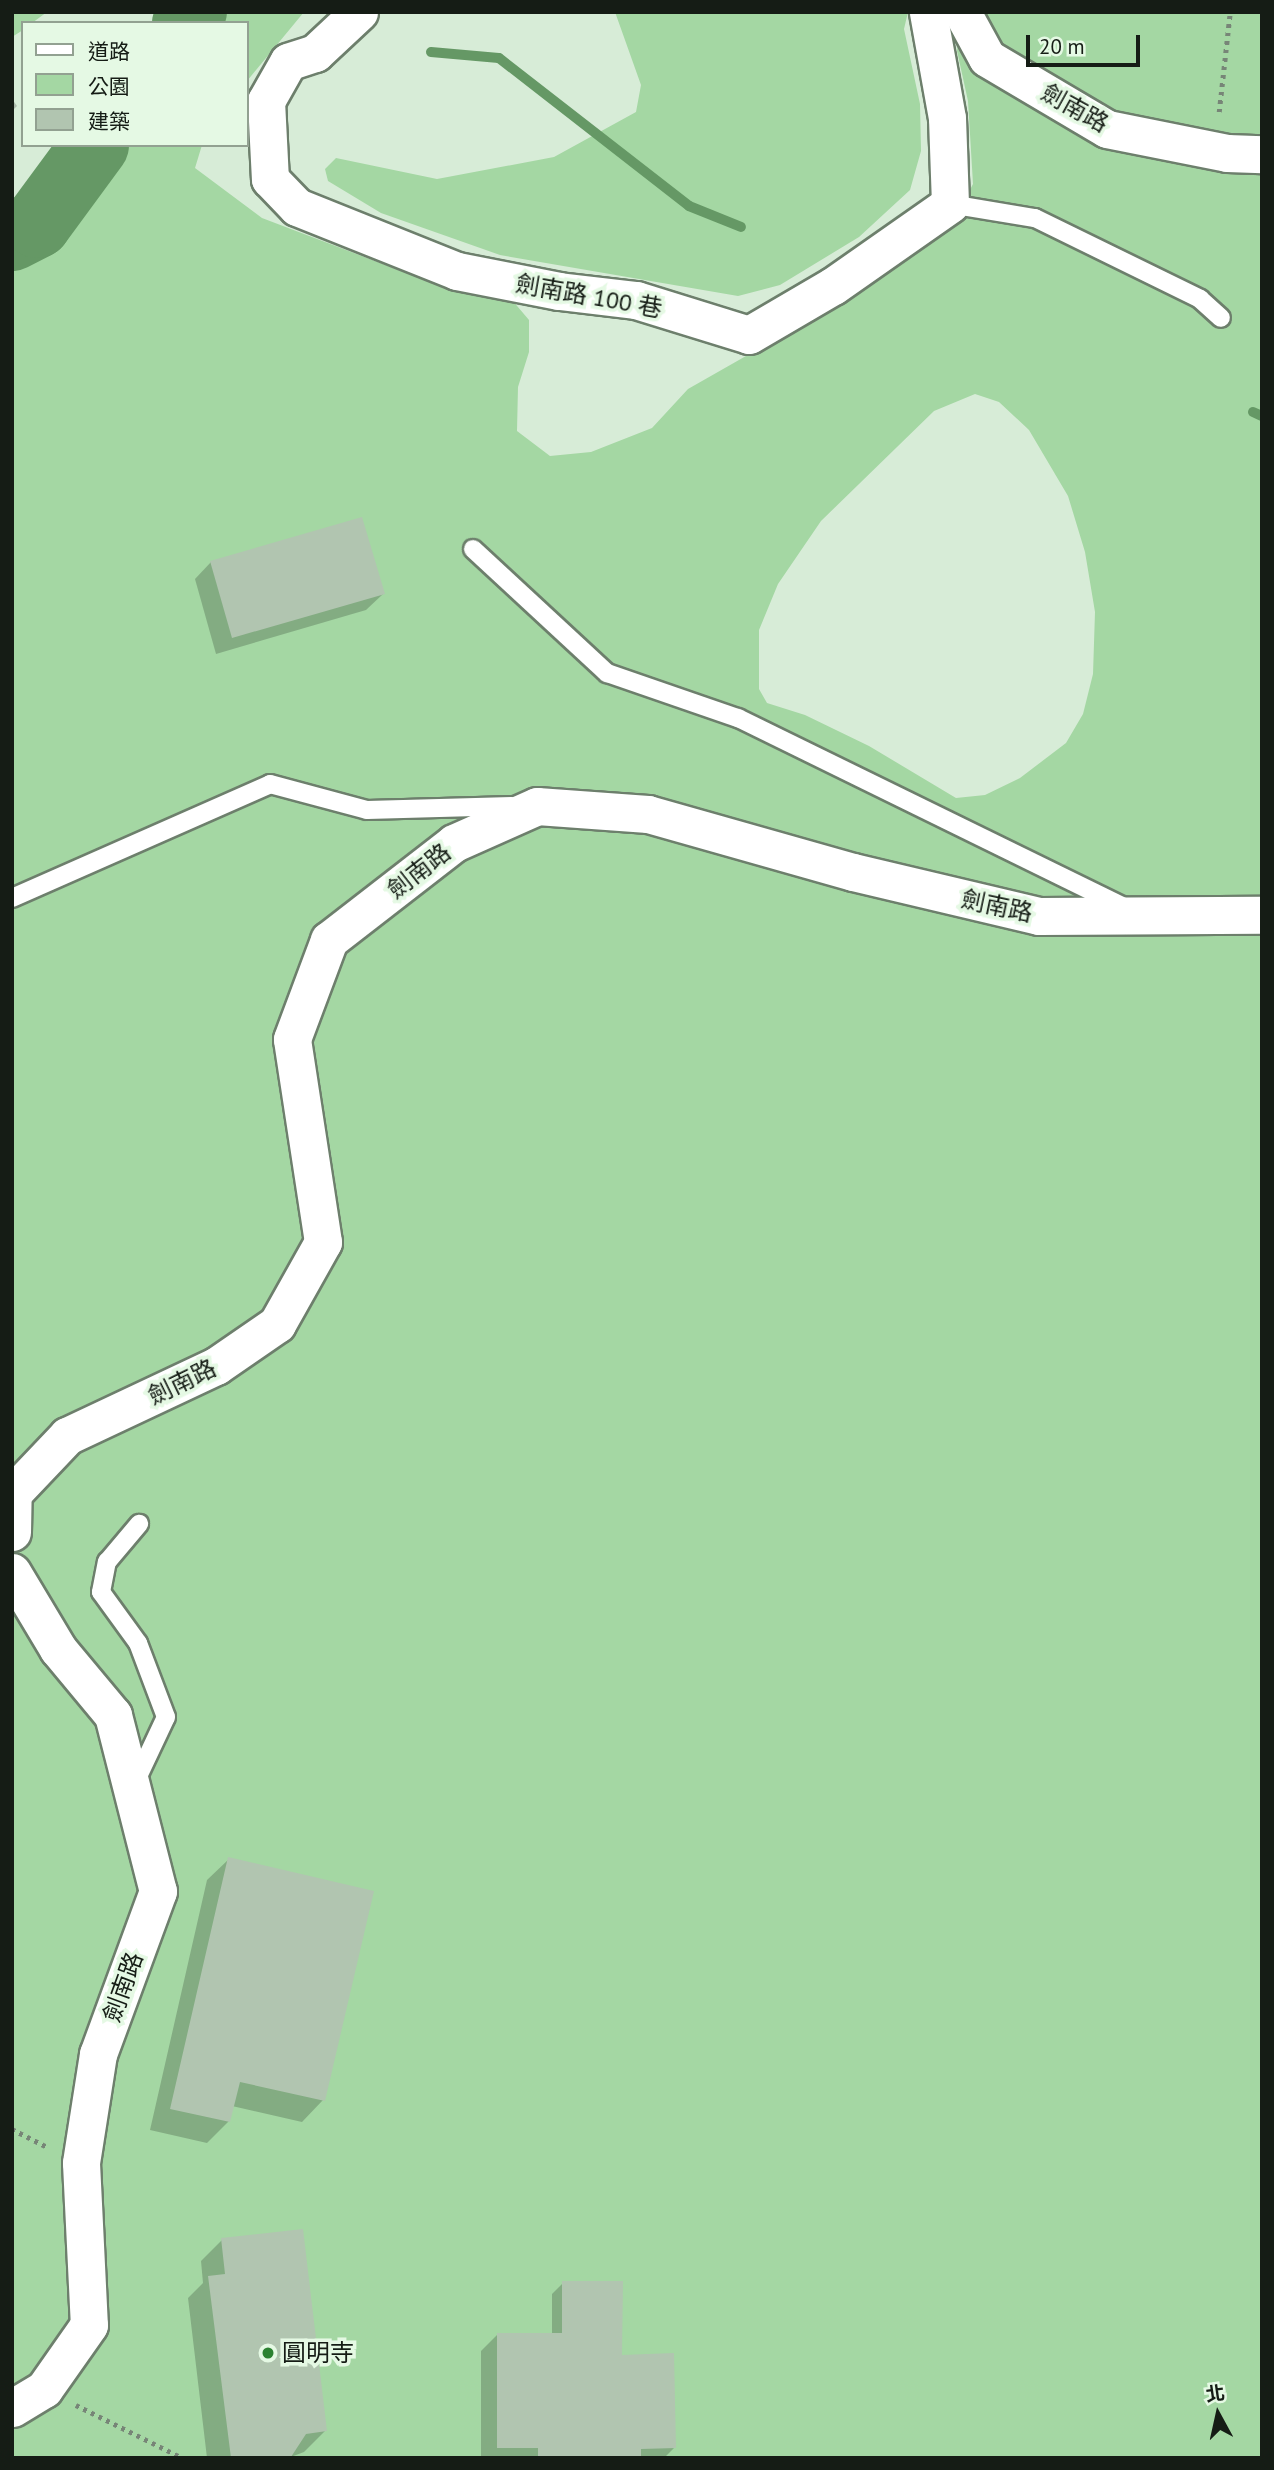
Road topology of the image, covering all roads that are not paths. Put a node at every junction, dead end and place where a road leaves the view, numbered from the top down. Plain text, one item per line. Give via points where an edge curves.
1 (359, 12) edge
2 (928, 12) edge
3 (962, 12) edge
4 (1262, 154) edge
5 (950, 204) junction
6 (1221, 318) dead end
7 (473, 549) dead end
8 (537, 806) junction
9 (12, 898) edge
10 (1139, 915) junction
11 (1262, 915) edge
12 (139, 1524) dead end
13 (12, 1532) edge
14 (12, 1572) edge
15 (131, 1793) junction
16 (12, 2408) edge

1 - 5 street, 劍南路 100 巷 via 315,53 288,62 266,101 270,180 297,207 457,271 636,300 749,335 833,286
2 - 5 street via 947,118
3 - 4 street, 劍南路 via 987,58 1107,129 1227,153
5 - 6 lane via 1035,218 1200,299
7 - 10 lane via 607,673 738,718
8 - 9 lane via 367,810 270,784
8 - 10 street, 劍南路 via 648,814 853,872 1039,916
8 - 13 street, 劍南路 via 454,843 329,940 292,1039 323,1242 277,1324 216,1366 67,1436 13,1493
10 - 11 street, 劍南路
12 - 15 lane via 107,1562 101,1592 138,1643 166,1717
14 - 15 street, 劍南路 via 58,1650 113,1715
15 - 16 street, 劍南路 via 158,1891 98,2054 81,2163 89,2325 44,2389

